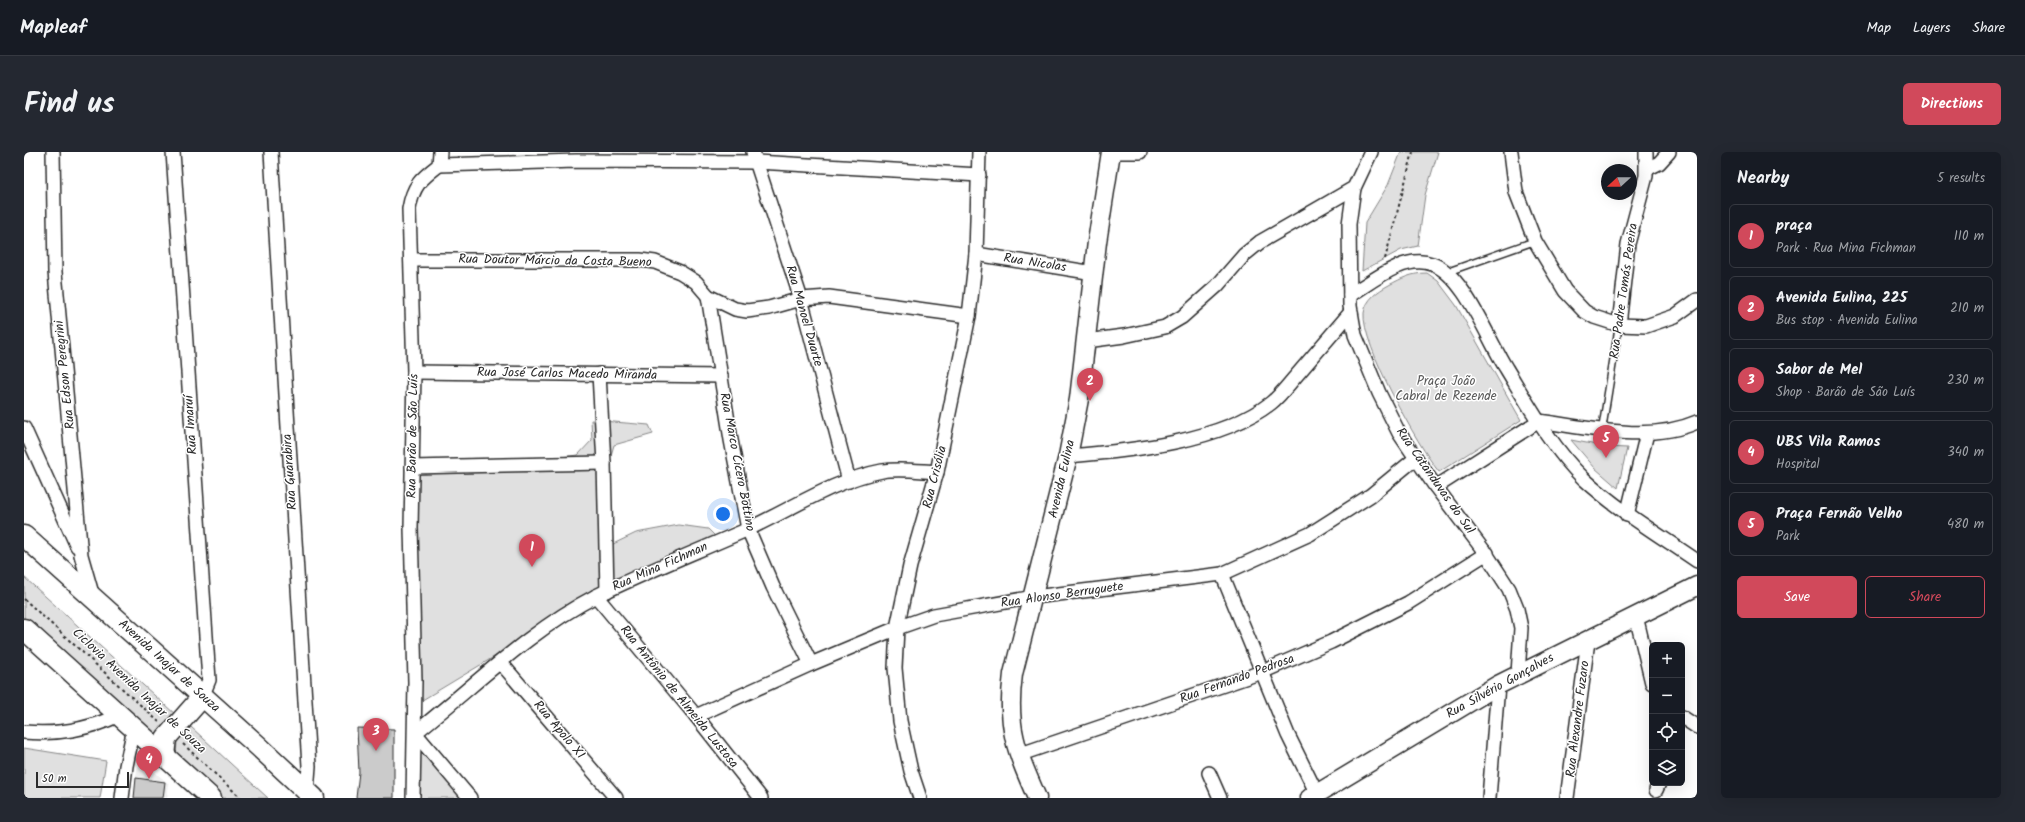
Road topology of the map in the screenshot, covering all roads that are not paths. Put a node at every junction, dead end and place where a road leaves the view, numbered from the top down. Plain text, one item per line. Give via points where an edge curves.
1 (53, 152) edge
2 (173, 152) edge
3 (271, 152) edge
4 (440, 152) edge
5 (979, 152) edge
6 (1111, 152) edge
7 (1140, 152) edge
8 (1371, 152) edge
9 (1511, 152) edge
10 (1646, 152) edge
11 (1669, 152) edge
12 (755, 157) edge
13 (439, 165) junction
14 (1647, 169) junction
15 (979, 175) junction
16 (1354, 188) junction
17 (1534, 241) junction
18 (976, 254) junction
19 (411, 260) junction
20 (1447, 272) junction
21 (1094, 273) junction
22 (1350, 295) junction
23 (708, 296) junction
24 (801, 299) junction
25 (1697, 300) edge
26 (1351, 312) junction
27 (969, 316) junction
28 (1619, 325) junction
29 (1086, 341) junction
30 (414, 372) junction
31 (599, 374) junction
32 (721, 376) junction
33 (1539, 421) junction
34 (1697, 422) edge
35 (24, 428) edge
36 (1602, 430) junction
37 (1647, 433) junction
38 (1068, 456) junction
39 (1416, 458) junction
40 (604, 462) junction
41 (412, 467) junction
42 (937, 472) junction
43 (850, 481) junction
44 (1436, 487) junction
45 (1627, 515) junction
46 (748, 529) junction
47 (24, 536) edge
48 (1487, 554) junction
49 (81, 555) junction
50 (1697, 561) edge
51 (1222, 574) junction
52 (1697, 586) edge
53 (601, 593) junction
54 (93, 597) junction
55 (1034, 597) junction
56 (1636, 616) junction
57 (897, 628) junction
58 (24, 629) edge
59 (1588, 641) junction
60 (501, 663) junction
61 (811, 664) junction
62 (1262, 672) junction
63 (1518, 674) junction
64 (1651, 678) edge
65 (1498, 685) junction
66 (202, 697) junction
67 (119, 715) junction
68 (696, 716) junction
69 (1685, 720) edge
70 (1697, 727) edge
71 (134, 728) junction
72 (24, 732) edge
73 (415, 732) junction
74 (157, 749) junction
75 (1018, 755) junction
76 (126, 766) junction
77 (1209, 773) dead end
78 (310, 795) edge
79 (1315, 797) edge
80 (122, 798) edge
81 (211, 798) edge
82 (413, 798) edge
83 (470, 798) edge
84 (616, 798) edge
85 (761, 798) edge
86 (920, 798) edge
87 (1037, 798) edge
88 (1220, 798) edge
89 (1489, 798) edge
90 (1567, 798) edge

1 - 49 street, Rua Edson Peregrini via 55,272
2 - 66 street, Rua Imaruí via 209,680
3 - 78 street, Rua Guarabira
4 - 13 street
5 - 15 street, Rua Crisólia
6 - 7 street
6 - 21 street, Avenida Eulina
8 - 16 street, Rua Catanduvas do Sul
9 - 17 street via 1516,192
10 - 14 street, Rua Padre Tomás Pereira
11 - 14 street via 1659,164
12 - 13 street
12 - 15 street
12 - 24 street, Rua Manoel Duarte
13 - 19 street, Rua Barão de São Luís via 421,179 411,194
14 - 28 street, Rua Padre Tomás Pereira via 1628,244
15 - 18 street, Rua Crisólia
16 - 22 street, Rua Catanduvas do Sul via 1349,224
16 - 29 street via 1260,242 1244,255 1217,286 1171,324 1124,336
17 - 20 lane
17 - 28 street via 1575,303 1594,317
18 - 21 street, Rua Nicolas
18 - 27 street, Rua Crisólia
19 - 23 street, Rua Doutor Márcio da Costa Bueno via 591,259 655,262 696,282
19 - 30 street, Rua Barão de São Luís
20 - 22 street via 1433,264 1409,262
20 - 33 street via 1455,279 1504,366
21 - 29 street, Avenida Eulina
22 - 26 street, Rua Catanduvas do Sul
23 - 24 street, Rua Doutor Márcio da Costa Bueno via 735,309 747,311
23 - 32 street, Rua Marco Cícero Bottino
24 - 27 street, Rua Doutor Márcio da Costa Bueno via 848,298
24 - 43 street, Rua Manoel Duarte
25 - 28 street via 1675,316 1658,323 1638,327
26 - 38 street via 1273,402 1250,418 1216,432 1158,445 1119,452
26 - 39 street, Rua Catanduvas do Sul via 1355,335 1379,393 1399,433
27 - 42 street, Rua Crisólia
28 - 36 lane, Rua Padre Tomás Pereira
29 - 38 street, Avenida Eulina via 1081,388
30 - 31 street, Rua José Carlos Macedo Miranda
30 - 41 street, Rua Barão de São Luís
31 - 32 street, Rua José Carlos Macedo Miranda
31 - 40 street
32 - 46 street, Rua Marco Cícero Bottino
33 - 36 street
33 - 44 street
33 - 45 street via 1558,450 1583,478
34 - 37 street via 1686,427
35 - 49 street
36 - 37 street
37 - 45 street
38 - 55 street, Avenida Eulina
39 - 44 street, Rua Catanduvas do Sul
39 - 51 street, Rua Alonso Berruguete via 1371,495 1310,534
40 - 41 street
40 - 53 street
41 - 73 street, Rua Barão de São Luís
42 - 43 street, Rua Mina Fichman via 884,471
42 - 57 street, Rua Crisólia via 910,566
43 - 46 street, Rua Mina Fichman
44 - 48 street, Rua Catanduvas do Sul
45 - 50 street
46 - 53 street, Rua Mina Fichman
46 - 61 street, Rua Marco Cícero Bottino
47 - 54 main road, Avenida Inajar de Souza
48 - 62 street, Rua Fernando Pedrosa via 1408,603 1331,642
48 - 63 street, Rua Catanduvas do Sul via 1509,589 1517,609 1521,628
49 - 54 street, Rua Edson Peregrini
51 - 55 street, Rua Alonso Berruguete
51 - 62 street
52 - 56 street, Rua Silvério Gonçalves
53 - 60 street, Rua Mina Fichman via 556,620
53 - 68 street, Rua Antônio de Almeida Lustosa
54 - 66 main road, Avenida Inajar de Souza
55 - 57 street, Rua Alonso Berruguete via 934,615
55 - 75 street, Avenida Eulina via 1013,674 1009,700 1011,726
56 - 59 street, Rua Silvério Gonçalves
56 - 64 street
57 - 61 street, Rua Alonso Berruguete
57 - 86 street, Rua Crisólia via 895,668 900,721
58 - 67 main road
59 - 63 street, Rua Silvério Gonçalves
59 - 90 street, Rua Alexandre Fuzaro
60 - 73 street, Rua Mina Fichman
60 - 84 street, Rua Apolo XI
61 - 68 street, Rua Alonso Berruguete
62 - 75 street, Rua Fernando Pedrosa
62 - 79 street
63 - 65 street, Rua Silvério Gonçalves
65 - 79 street, Rua Silvério Gonçalves
65 - 89 street
66 - 74 main road
66 - 78 main road, Avenida Inajar de Souza
67 - 71 main road
67 - 72 street via 81,728 55,732
68 - 85 street, Rua Antônio de Almeida Lustosa
69 - 70 street
71 - 74 main road
71 - 76 street
73 - 82 street, Rua Barão de São Luís
73 - 83 street
74 - 76 street via 140,750
74 - 81 main road
75 - 87 street, Avenida Eulina
76 - 80 street
77 - 88 street

